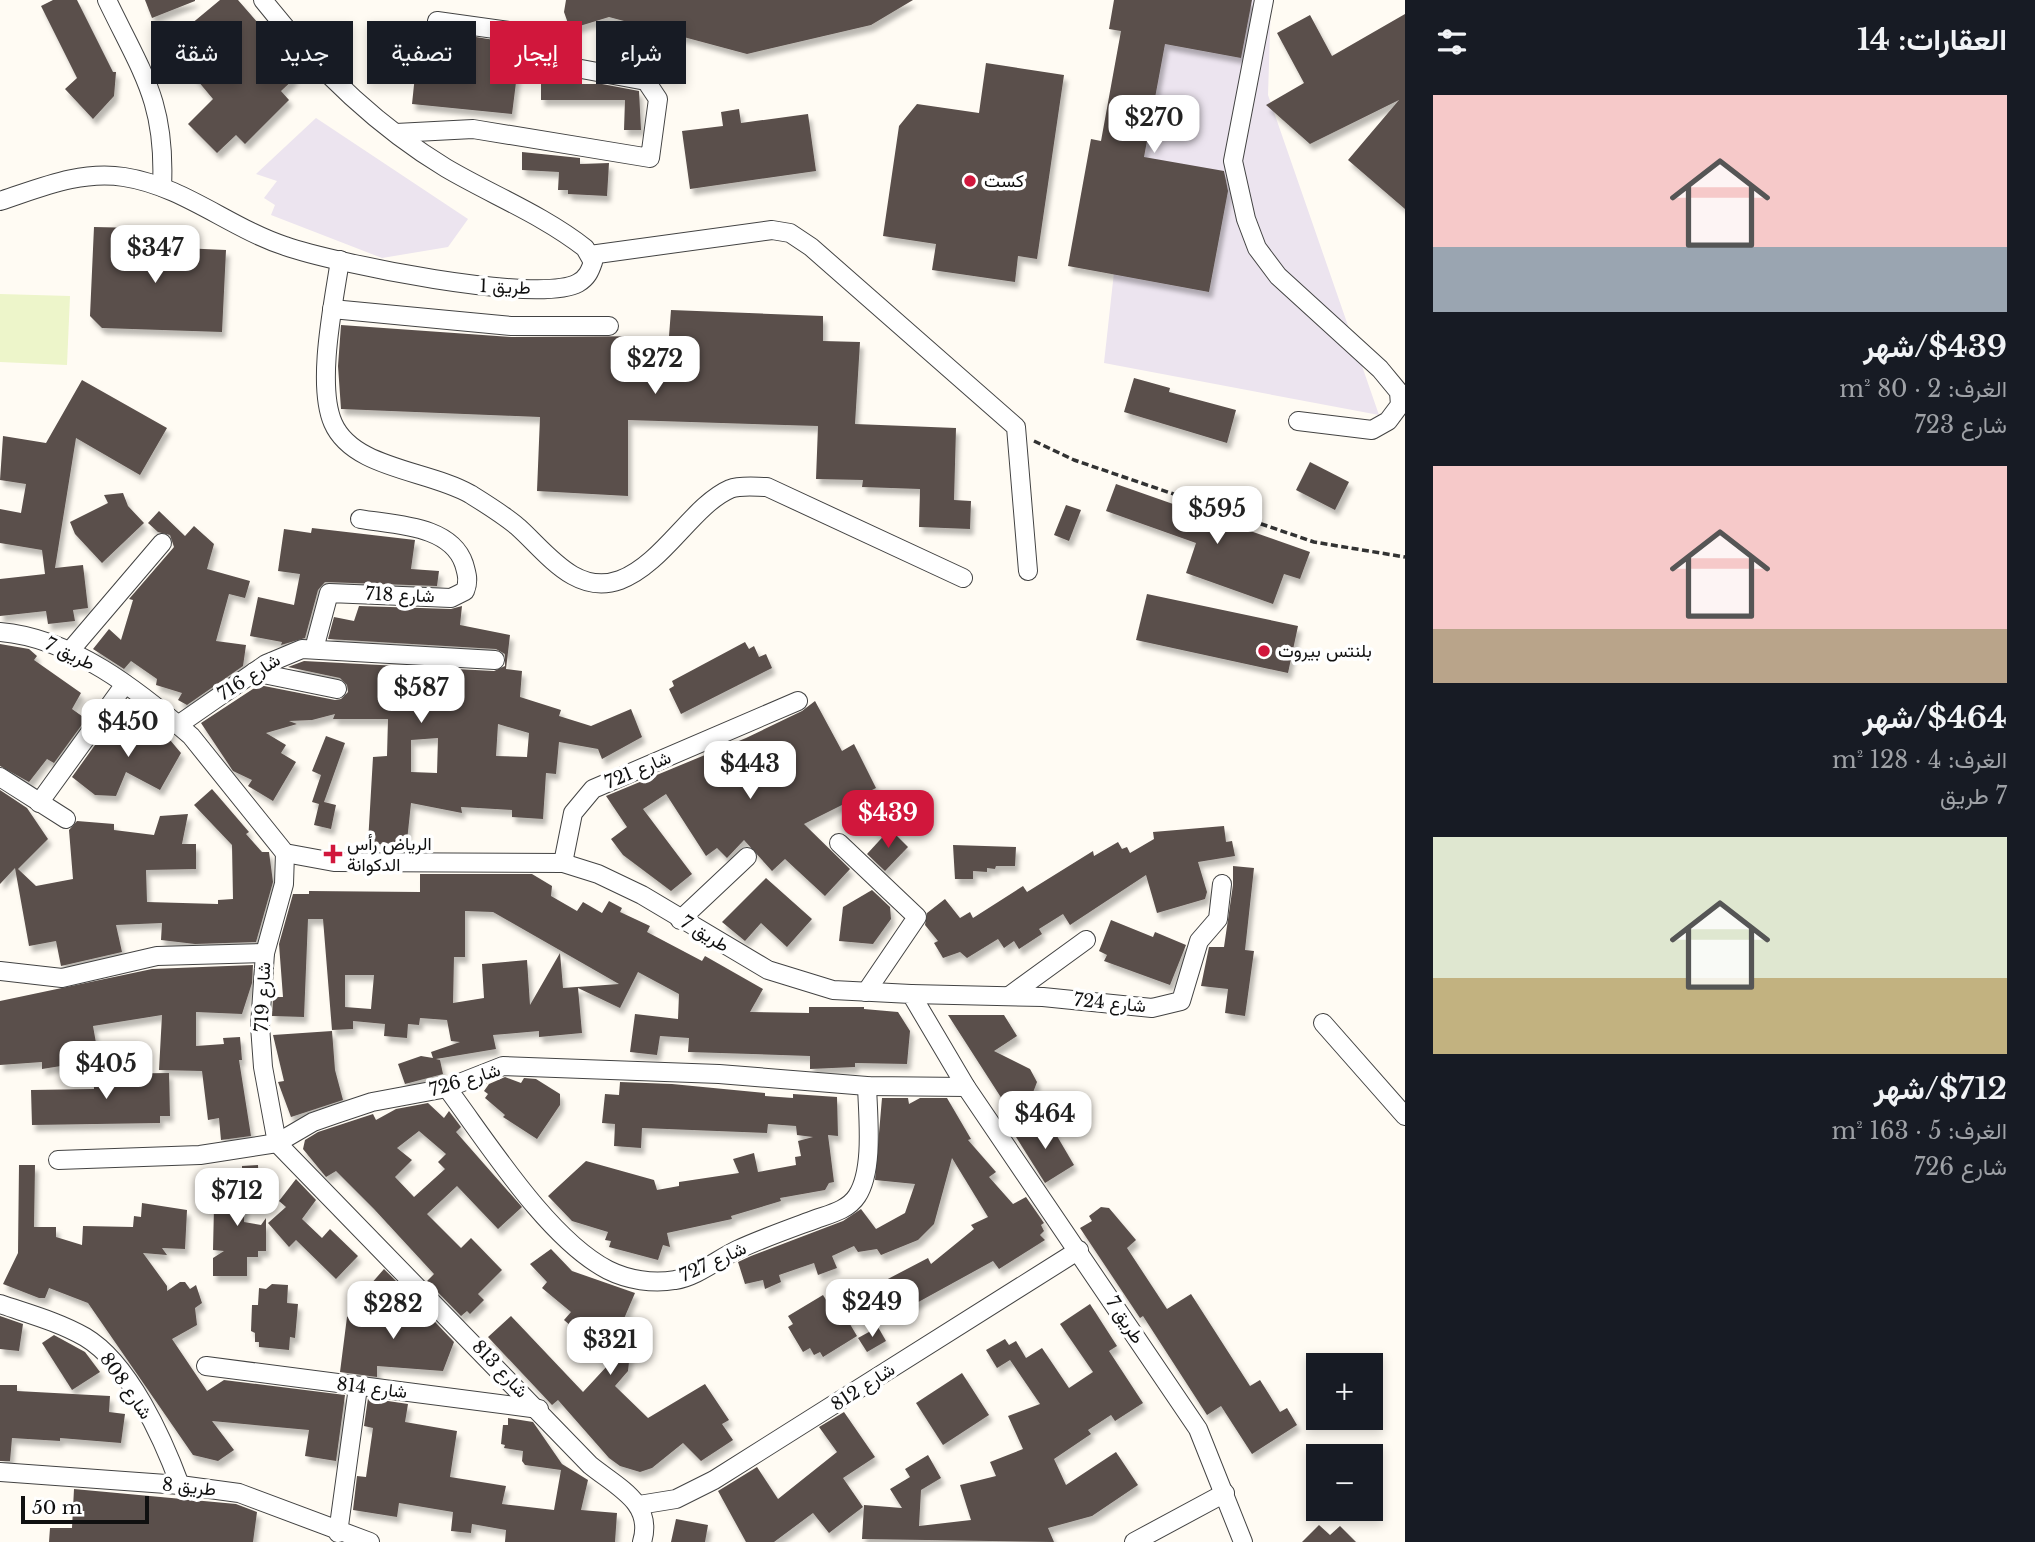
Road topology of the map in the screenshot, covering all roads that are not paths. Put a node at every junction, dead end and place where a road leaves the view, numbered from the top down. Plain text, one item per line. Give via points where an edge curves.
1 (107, 0) edge
2 (263, 0) edge
3 (1264, 0) edge
4 (437, 20) dead end
5 (396, 133) junction
6 (162, 187) junction
7 (0, 201) edge
8 (590, 255) junction
9 (340, 260) junction
10 (332, 309) junction
11 (609, 326) dead end
12 (1298, 421) dead end
13 (360, 519) dead end
14 (162, 543) dead end
15 (1028, 571) dead end
16 (963, 578) dead end
17 (0, 632) edge
18 (313, 649) junction
19 (69, 653) junction
20 (495, 660) dead end
21 (254, 673) junction
22 (125, 684) junction
23 (337, 689) dead end
24 (798, 701) dead end
25 (178, 725) junction
26 (0, 777) edge
27 (39, 803) junction
28 (66, 819) dead end
29 (839, 843) dead end
30 (285, 853) junction
31 (747, 857) dead end
32 (562, 863) junction
33 (1222, 884) dead end
34 (680, 920) junction
35 (1086, 940) dead end
36 (265, 953) junction
37 (0, 972) edge
38 (866, 992) junction
39 (911, 994) junction
40 (1009, 996) junction
41 (1323, 1023) dead end
42 (867, 1086) junction
43 (966, 1087) junction
44 (447, 1088) junction
45 (1405, 1116) edge
46 (277, 1143) junction
47 (58, 1160) dead end
48 (1079, 1250) junction
49 (0, 1304) edge
50 (206, 1366) dead end
51 (358, 1387) junction
52 (539, 1409) junction
53 (0, 1472) edge
54 (180, 1485) junction
55 (1225, 1493) junction
56 (639, 1505) junction
57 (338, 1533) junction
58 (370, 1542) edge
59 (642, 1542) edge
60 (1134, 1542) edge
61 (1243, 1542) edge

1 - 6 street via 158,109
2 - 5 street via 339,85
3 - 12 street via 1233,161 1246,219 1257,248 1279,276 1399,392 1400,405 1388,421 1372,430
4 - 5 street via 523,33 549,63 646,81 659,99 650,158 473,130
5 - 8 street via 445,167 576,241
6 - 7 street, طريق 1 via 101,175 71,178
6 - 9 street, طريق 1 via 285,246
8 - 9 street, طريق 1 via 589,272 577,284 519,289 468,285
8 - 15 street via 772,230 790,233 811,247 1016,427
9 - 10 street
10 - 11 street via 511,326
10 - 16 street via 327,406 343,438 375,461 428,475 469,494 516,525 566,572 592,584 620,579 662,552 732,488 767,486
13 - 18 street, شارع 718 via 421,528 451,543 461,554 468,582 465,591 451,598 329,593
14 - 19 street
17 - 19 street, 7 طريق via 20,633
18 - 20 street, شارع 716
18 - 21 street, شارع 716 via 288,653
19 - 22 street, 7 طريق
21 - 23 street
21 - 25 street, شارع 716
22 - 25 street, 7 طريق
22 - 27 street
24 - 32 street, شارع 721 via 593,789 573,813
25 - 30 street, 7 طريق
26 - 27 street
27 - 28 street
29 - 38 street via 917,917
30 - 32 street, 7 طريق via 334,862
30 - 36 street, شارع 719 via 284,884
31 - 34 street
32 - 34 street, 7 طريق via 642,895
33 - 40 street, شارع 724 via 1218,919 1199,941 1181,1001 1152,1008
34 - 38 street, 7 طريق via 768,971 833,990
35 - 40 street
36 - 37 street via 157,956 62,978
36 - 46 street, شارع 719 via 260,1026
38 - 39 street, 7 طريق
39 - 40 street, شارع 724
39 - 43 street, 7 طريق
41 - 45 street
42 - 43 street, شارع 726
42 - 44 street, شارع 726 via 719,1074 503,1066
42 - 44 street, شارع 727 via 869,1135 864,1175 853,1201 678,1280 655,1282 610,1271 578,1250 538,1207
43 - 48 street, 7 طريق
44 - 46 street, شارع 726 via 348,1110 313,1122
46 - 47 street, شارع 726 via 201,1155
46 - 52 street, شارع 813
48 - 55 street, 7 طريق via 1198,1429
48 - 56 street, شارع 812 via 714,1480 676,1499
49 - 54 street, شارع 808 via 66,1327 102,1350 148,1415
50 - 51 street, شارع 814
51 - 52 street, شارع 814
51 - 57 street
52 - 56 street, شارع 813 via 590,1465
53 - 54 street, طريق 8
54 - 57 street, طريق 8 via 266,1501
55 - 60 street
55 - 61 street, 7 طريق
56 - 59 street via 646,1522
57 - 58 street, طريق 8

